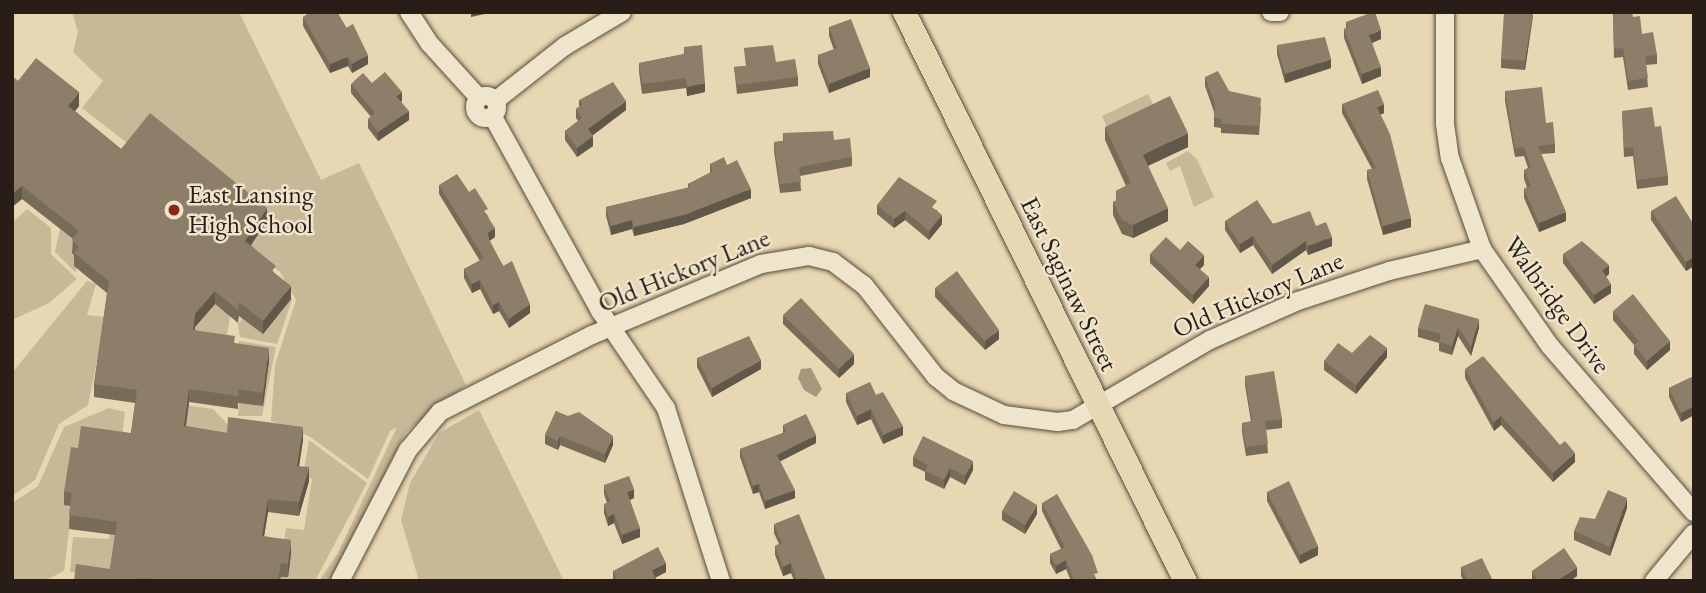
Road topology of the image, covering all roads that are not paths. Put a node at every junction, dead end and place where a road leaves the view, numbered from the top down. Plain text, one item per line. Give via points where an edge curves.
1 (409, 12) edge
2 (622, 12) edge
3 (904, 12) edge
4 (1271, 12) edge
5 (1280, 12) edge
6 (1445, 12) edge
7 (489, 105) junction
8 (1482, 249) junction
9 (612, 328) junction
10 (1097, 405) junction
11 (1694, 512) edge
12 (1694, 533) edge
13 (1655, 580) edge
14 (340, 581) edge
15 (722, 581) edge
16 (1185, 581) edge

1 - 7 street via 430,44
2 - 7 street via 565,46
3 - 10 main road, East Saginaw Street
4 - 5 street
6 - 8 street, Walbridge Drive via 1445,124 1450,159
7 - 9 street
8 - 10 street, Old Hickory Lane via 1389,271 1298,301 1210,340
8 - 11 street, Walbridge Drive via 1550,346
9 - 10 street, Old Hickory Lane via 761,264 809,256 833,262 864,285 936,377 975,404 1004,415 1058,422 1073,420
9 - 14 street, Old Hickory Lane via 469,394 434,418 404,456
9 - 15 street via 666,408
10 - 16 main road, East Saginaw Street
12 - 13 street

